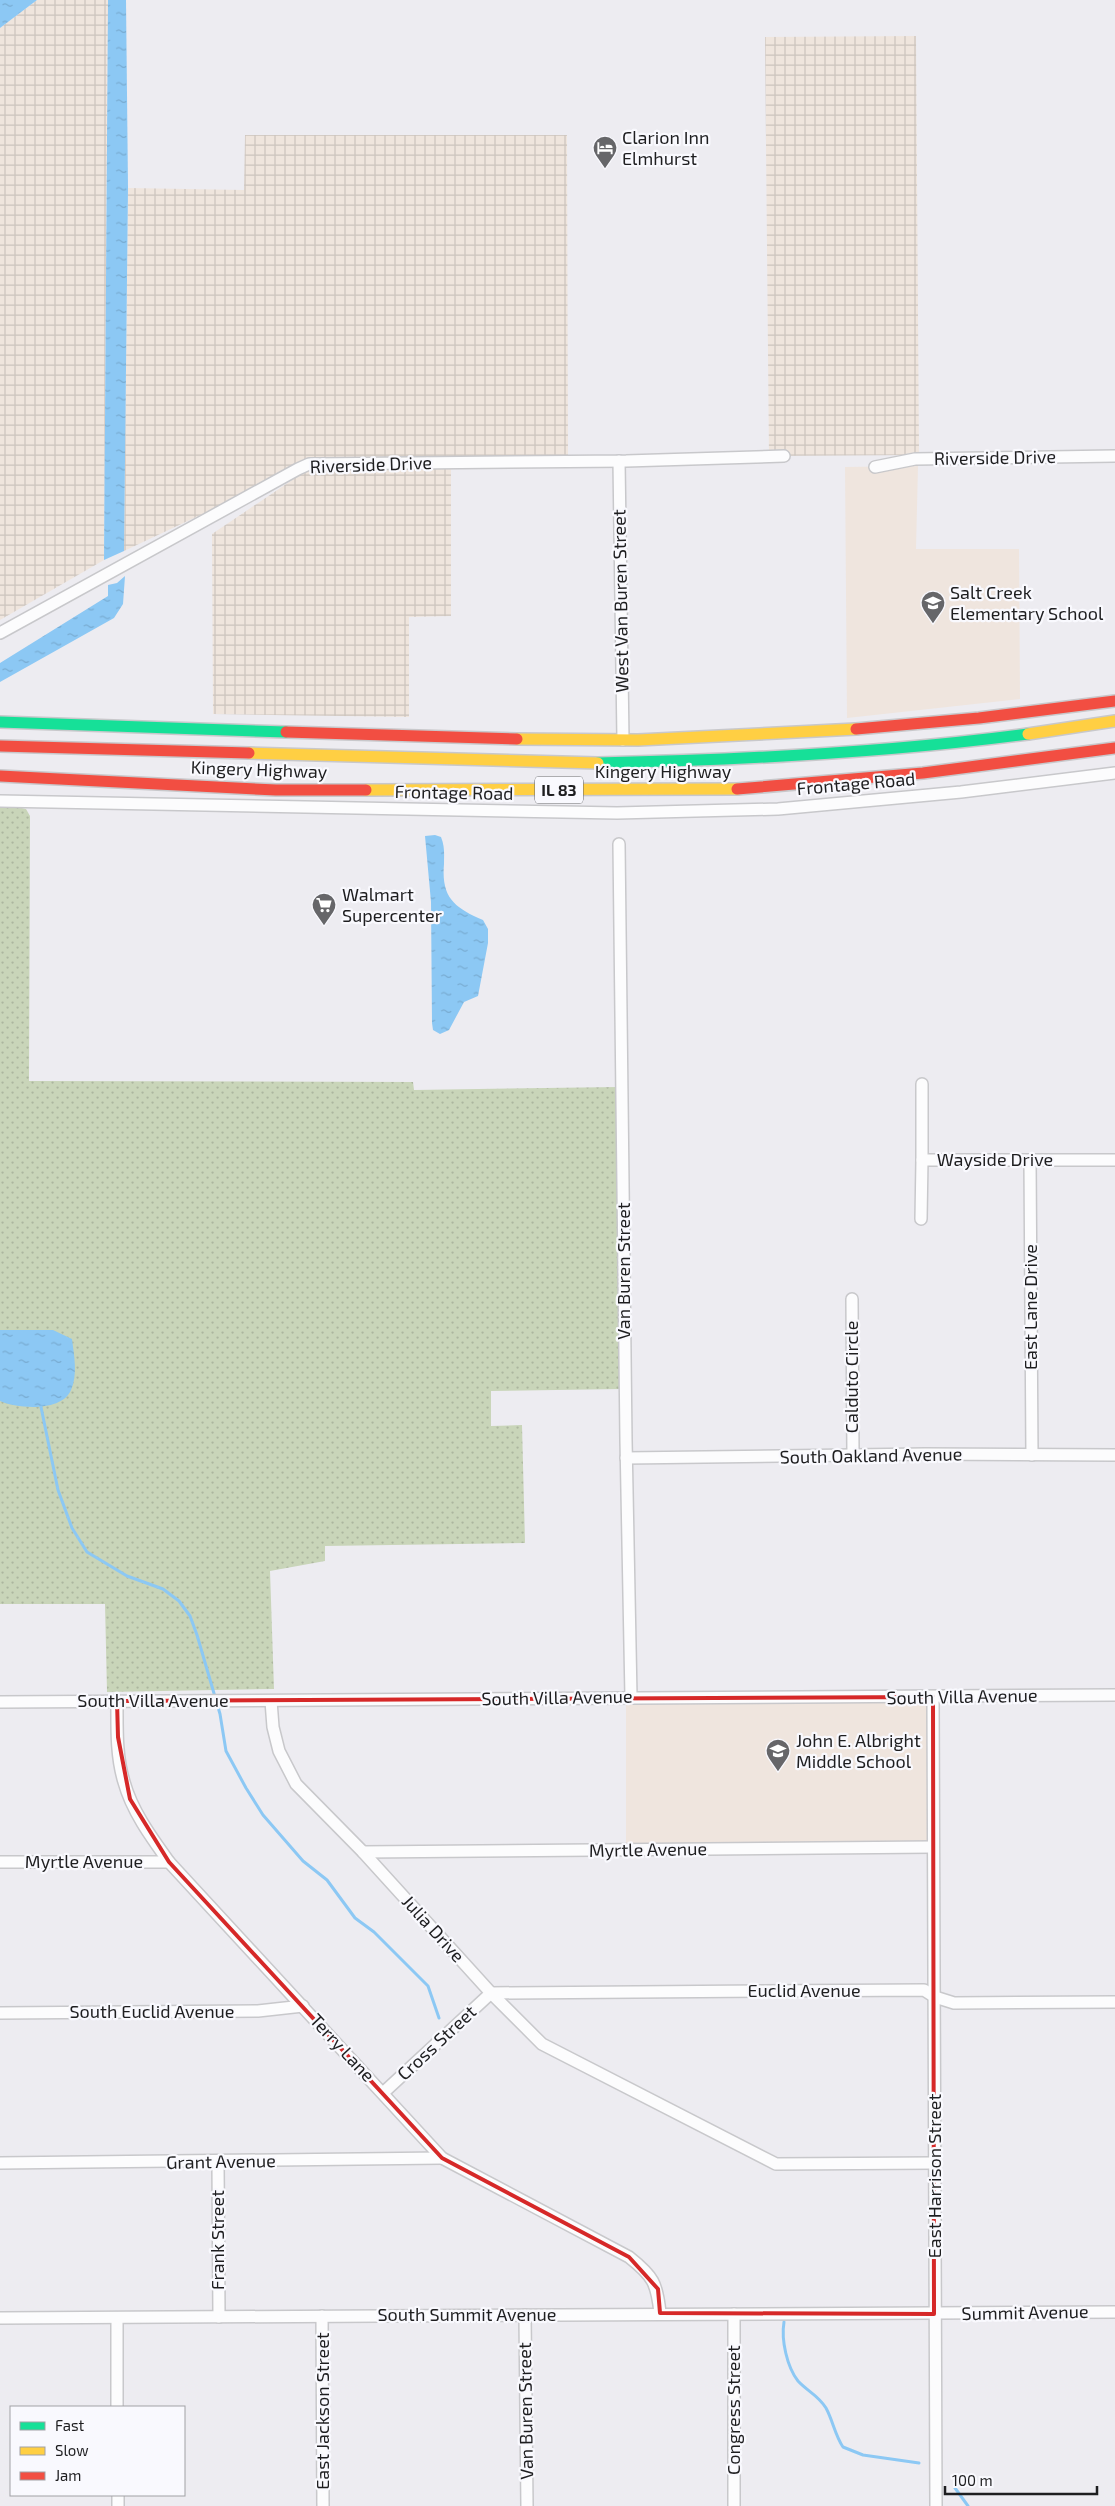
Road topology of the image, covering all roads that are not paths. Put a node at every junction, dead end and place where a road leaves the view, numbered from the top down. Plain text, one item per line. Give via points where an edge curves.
1 (784, 456) dead end
2 (1115, 456) edge
3 (619, 461) junction
4 (875, 467) dead end
5 (0, 633) edge
6 (1115, 701) edge
7 (1115, 721) edge
8 (0, 722) edge
9 (623, 740) junction
10 (0, 746) edge
11 (1115, 748) edge
12 (1115, 773) edge
13 (0, 776) edge
14 (0, 801) edge
15 (619, 844) dead end
16 (922, 1084) dead end
17 (922, 1160) junction
18 (1030, 1160) junction
19 (1115, 1160) edge
20 (920, 1219) dead end
21 (852, 1299) dead end
22 (1032, 1455) junction
23 (1115, 1455) edge
24 (853, 1456) junction
25 (626, 1458) junction
26 (1115, 1695) edge
27 (632, 1697) junction
28 (933, 1697) junction
29 (117, 1701) junction
30 (272, 1701) junction
31 (0, 1702) edge
32 (933, 1847) junction
33 (363, 1852) junction
34 (0, 1862) edge
35 (169, 1862) junction
36 (491, 1993) junction
37 (935, 1997) junction
38 (1115, 2002) edge
39 (303, 2006) junction
40 (0, 2013) edge
41 (383, 2093) junction
42 (442, 2158) junction
43 (218, 2162) junction
44 (0, 2163) edge
45 (935, 2163) junction
46 (1115, 2312) edge
47 (660, 2313) junction
48 (734, 2314) junction
49 (934, 2314) junction
50 (525, 2315) junction
51 (322, 2316) junction
52 (219, 2317) junction
53 (0, 2318) edge
54 (116, 2318) junction
55 (117, 2406) edge
56 (323, 2506) edge
57 (527, 2506) edge
58 (734, 2506) edge
59 (936, 2506) edge

1 - 3 street, Riverside Drive
2 - 4 street, Riverside Drive via 915,458
3 - 5 street, Riverside Drive via 310,464
3 - 9 street, West Van Buren Street
6 - 9 main road via 1025,714 792,734
7 - 10 main road, Kingery Highway / IL 83 via 1019,736 850,753 666,762 595,763
8 - 9 main road via 552,741
11 - 13 main road, Kingery Highway / IL 83 via 923,772 728,790 276,790
12 - 14 street, Frontage Road via 961,792 750,810 617,813
15 - 25 street, Van Buren Street
16 - 17 street, Wayside Drive
17 - 18 street, Wayside Drive
17 - 20 street
18 - 19 street, Wayside Drive
18 - 22 street, East Lane Drive
21 - 24 street, Calduto Circle
22 - 23 street, South Oakland Avenue
22 - 24 street, South Oakland Avenue
24 - 25 street, South Oakland Avenue
25 - 27 street, Van Buren Street
26 - 28 street, South Villa Avenue
27 - 28 street, South Villa Avenue
27 - 30 street, South Villa Avenue
28 - 32 street, East Harrison Street
29 - 30 street, South Villa Avenue
29 - 31 street, South Villa Avenue
29 - 35 street, Terry Lane via 124,1782 147,1831
30 - 33 street, Julia Drive via 273,1727 279,1751 296,1784
32 - 33 street, Myrtle Avenue
32 - 37 street, East Harrison Street
33 - 36 street, Julia Drive
34 - 35 street, Myrtle Avenue
35 - 39 street, Terry Lane
36 - 37 street, Euclid Avenue via 924,1990
36 - 41 street, Cross Street
36 - 45 street, Julia Drive via 542,2044 776,2164
37 - 38 street, Euclid Avenue via 954,2004
37 - 45 street, East Harrison Street
39 - 40 street, South Euclid Avenue via 258,2011
39 - 41 street, Terry Lane
41 - 42 street, Terry Lane
42 - 43 street, Grant Avenue
42 - 47 street, Terry Lane via 629,2257 642,2267 658,2289
43 - 44 street, Grant Avenue
43 - 52 street, Frank Street
45 - 49 street, East Harrison Street
46 - 49 street, Summit Avenue
47 - 48 street, South Summit Avenue
47 - 50 street, South Summit Avenue
48 - 49 street, South Summit Avenue
48 - 58 street, Congress Street
49 - 59 street, East Harrison Street
50 - 51 street, South Summit Avenue
50 - 57 street, Van Buren Street
51 - 52 street, South Summit Avenue
51 - 56 street, East Jackson Street
52 - 54 street, South Summit Avenue
53 - 54 street, South Summit Avenue
54 - 55 street

